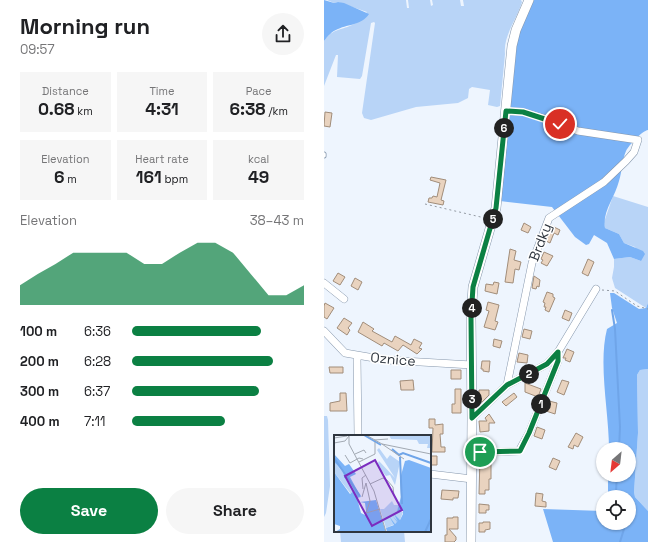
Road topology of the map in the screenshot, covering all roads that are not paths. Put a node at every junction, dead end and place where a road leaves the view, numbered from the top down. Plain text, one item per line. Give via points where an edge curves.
1 (529, 0) edge
2 (506, 111) junction
3 (324, 284) edge
4 (596, 289) road end
5 (344, 299) dead end
6 (324, 331) edge
7 (558, 352) junction
8 (357, 356) junction
9 (472, 365) junction
10 (507, 385) junction
11 (472, 418) junction
12 (358, 435) edge
13 (472, 453) junction
14 (431, 474) edge
15 (472, 479) junction
16 (471, 542) edge

1 - 2 street via 512,46
2 - 9 street via 493,220 473,287
2 - 10 street, Brdky via 523,112 578,131 638,140 634,152 604,182 549,218 532,262
3 - 5 street
4 - 7 street
6 - 8 street, Oznice via 345,353
7 - 10 street via 547,364
7 - 13 street via 558,361 520,451
8 - 9 street, Oznice
8 - 12 street
9 - 11 street
10 - 11 street
11 - 13 street
13 - 15 street
14 - 15 street
15 - 16 street

